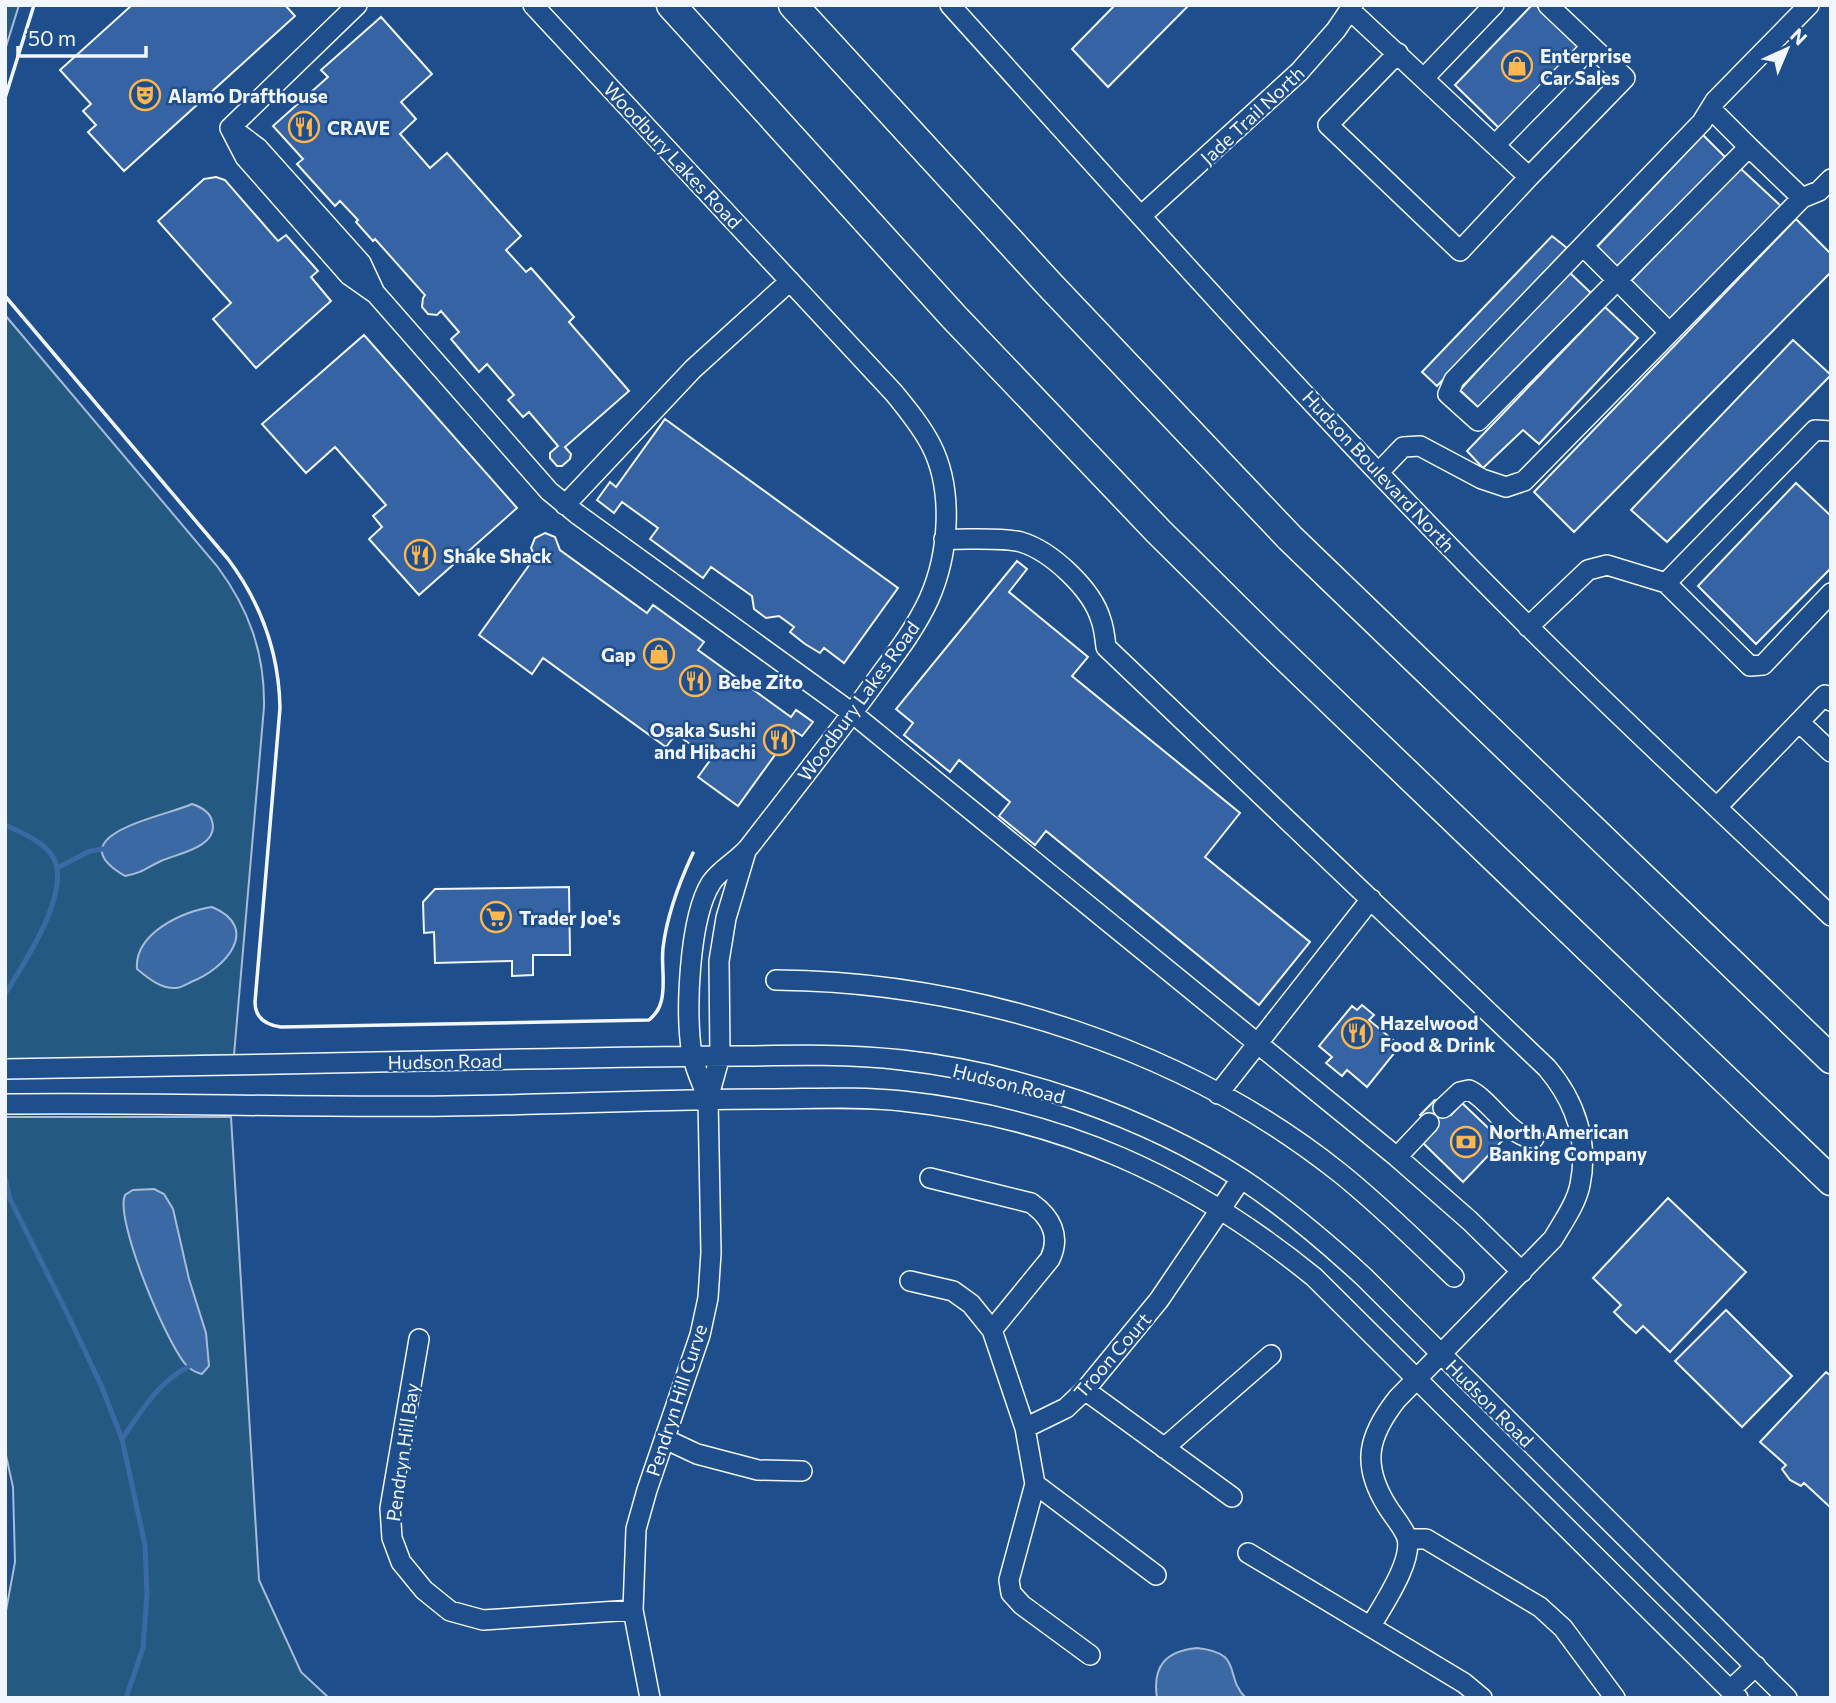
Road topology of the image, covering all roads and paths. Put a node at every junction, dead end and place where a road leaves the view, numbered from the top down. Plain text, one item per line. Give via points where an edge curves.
1 (357, 5) edge
2 (533, 5) edge
3 (671, 5) edge
4 (793, 5) edge
5 (950, 5) edge
6 (1494, 5) edge
7 (1548, 5) edge
8 (1809, 5) edge
9 (1352, 8) edge
10 (1591, 47) junction
11 (1398, 53) junction
12 (1424, 78) junction
13 (1711, 109) junction
14 (1495, 145) junction
15 (1749, 147) junction
16 (1529, 177) junction
17 (1831, 178) edge
18 (1802, 198) junction
19 (1141, 216) junction
20 (1583, 246) junction
21 (1618, 280) junction
22 (790, 281) junction
23 (1669, 332) junction
24 (1823, 431) edge
25 (1831, 444) edge
26 (1379, 472) junction
27 (565, 505) junction
28 (944, 539) junction
29 (1665, 583) junction
30 (1831, 593) edge
31 (1528, 627) junction
32 (1829, 695) edge
33 (852, 713) junction
34 (1799, 722) junction
35 (1831, 752) edge
36 (1717, 807) junction
37 (746, 850) junction
38 (1371, 899) junction
39 (1831, 916) edge
40 (776, 980) dead end
41 (1258, 1042) junction
42 (692, 1056) junction
43 (720, 1056) junction
44 (1831, 1059) edge
45 (5, 1069) edge
46 (1218, 1094) junction
47 (708, 1099) junction
48 (5, 1104) edge
49 (1444, 1108) dead end
50 (1429, 1123) dead end
51 (1534, 1138) dead end
52 (1397, 1157) junction
53 (930, 1178) dead end
54 (1241, 1179) junction
55 (1831, 1181) edge
56 (1221, 1208) junction
57 (1522, 1272) junction
58 (1454, 1277) dead end
59 (910, 1281) dead end
60 (992, 1330) junction
61 (419, 1339) dead end
62 (1441, 1354) junction
63 (1271, 1355) dead end
64 (1417, 1378) junction
65 (1085, 1390) junction
66 (1025, 1428) junction
67 (666, 1439) junction
68 (1164, 1448) junction
69 (802, 1471) dead end
70 (1035, 1484) junction
71 (1232, 1497) dead end
72 (1407, 1539) junction
73 (1248, 1553) dead end
74 (1156, 1575) dead end
75 (634, 1610) junction
76 (1371, 1626) junction
77 (1090, 1655) dead end
78 (1756, 1666) junction
79 (1734, 1694) edge
80 (649, 1698) edge
81 (1482, 1698) edge
82 (1615, 1698) edge
83 (1787, 1698) edge

1 - 27 street via 230,128 246,157 349,275 376,295
2 - 22 street, Woodbury Lakes Road
3 - 55 highway via 954,317 1158,531
4 - 44 highway via 1290,538
5 - 19 street, Hudson Boulevard North
6 - 12 street
7 - 10 street
8 - 13 street
9 - 11 street
9 - 19 street, Jade Trail North via 1299,72
10 - 14 street
10 - 16 street via 1625,78
11 - 12 street
11 - 16 street via 1328,125 1460,251
12 - 14 street
13 - 15 street
13 - 20 street
14 - 16 street
15 - 18 street
15 - 21 street
17 - 18 street via 1819,191
18 - 23 street
19 - 26 street, Hudson Boulevard North
20 - 21 street
20 - 21 street via 1454,380 1448,394 1478,421
21 - 23 street
22 - 27 street via 692,369
22 - 28 street, Woodbury Lakes Road via 915,418 941,474
23 - 26 street via 1524,481 1506,487 1482,479 1420,446 1403,447
24 - 25 street
24 - 29 street
26 - 31 street, Hudson Boulevard North
27 - 33 street
28 - 33 street, Woodbury Lakes Road via 940,568 918,619
28 - 38 street via 1018,541 1051,557 1085,590 1101,617 1106,647
29 - 30 street via 1750,666 1763,665
29 - 31 street via 1606,565 1588,570
31 - 36 street, Hudson Boulevard North
32 - 34 street
33 - 37 street, Woodbury Lakes Road
33 - 41 street
34 - 35 street
34 - 36 street
36 - 39 street, Hudson Boulevard North
37 - 42 street, Woodbury Lakes Road via 711,883 699,916 691,954
37 - 43 street via 719,961
38 - 41 street
38 - 57 street via 1547,1068 1572,1105 1581,1136 1580,1187 1553,1239
40 - 46 street via 865,984 1026,1016 1128,1052
41 - 46 street
41 - 52 street
42 - 43 street, Hudson Road
42 - 45 street, Hudson Road
42 - 47 street, Woodbury Lakes Road
43 - 47 street
43 - 54 street, Hudson Road via 845,1056 956,1068 1106,1112 1195,1152
46 - 58 street via 1338,1172
47 - 48 street, Hudson Road via 447,1106
47 - 56 street, Hudson Road via 899,1100 998,1117 1103,1149
47 - 67 street, Pendryn Hill Curve via 708,1298
49 - 51 street via 1460,1092 1469,1090 1521,1136
50 - 52 street
52 - 57 street
53 - 60 street via 1031,1203 1045,1212 1055,1231 1050,1259
54 - 56 street, Troon Court
54 - 62 street, Hudson Road via 1335,1250
56 - 64 street, Hudson Road via 1314,1277
56 - 65 street, Troon Court via 1159,1300
57 - 62 street
59 - 60 street via 953,1291 971,1304
60 - 66 street
61 - 75 street, Pendryn Hill Bay via 390,1508 392,1538 401,1562 424,1590 450,1611 483,1620
62 - 64 street
62 - 78 street, Hudson Road
63 - 68 street
64 - 72 street via 1379,1422 1371,1445 1379,1493
64 - 79 street, Hudson Road
65 - 66 street, Troon Court via 1066,1408
65 - 68 street
66 - 70 street
67 - 69 street via 697,1454 758,1470
67 - 75 street, Pendryn Hill Curve via 636,1528
68 - 71 street
70 - 74 street
70 - 77 street via 1009,1580 1011,1593
72 - 76 street via 1405,1563
72 - 82 street via 1426,1539 1540,1607 1563,1628
73 - 76 street
75 - 80 street, Pendryn Hill Curve
76 - 81 street
78 - 79 street
78 - 83 street, Hudson Road

